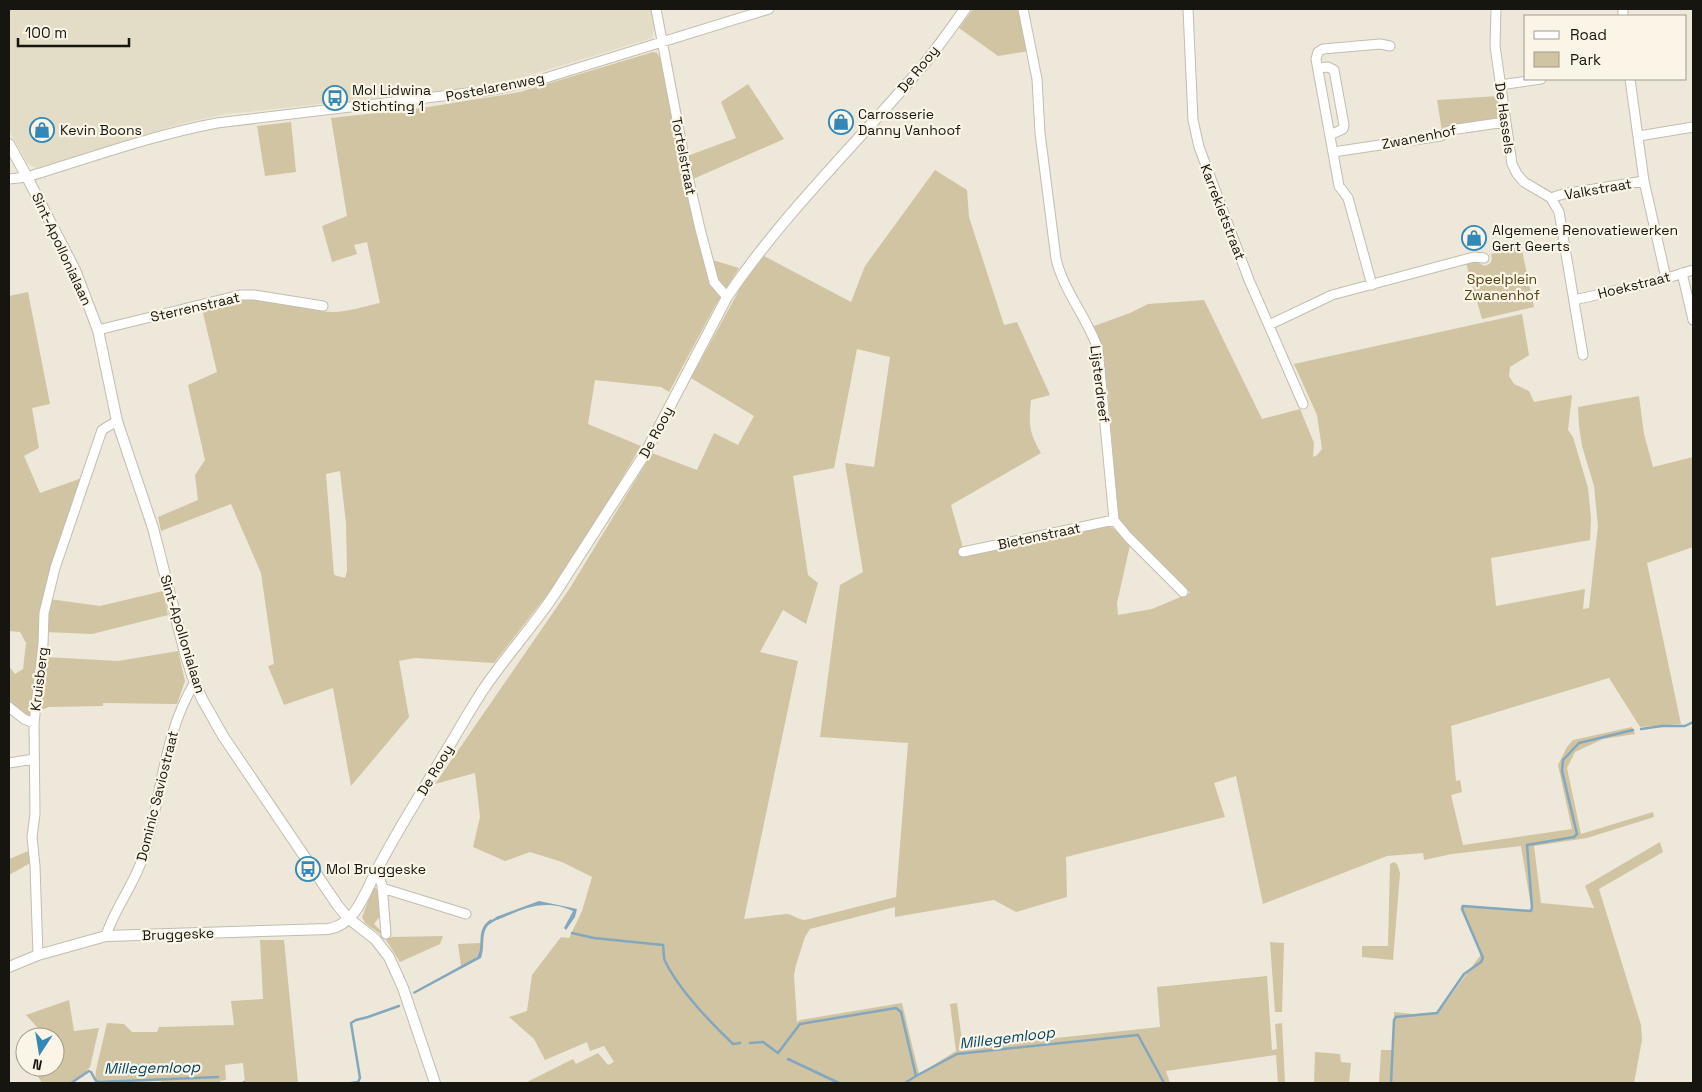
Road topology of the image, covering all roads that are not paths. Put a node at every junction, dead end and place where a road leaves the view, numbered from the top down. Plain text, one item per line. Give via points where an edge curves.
1 (656, 9) edge
2 (769, 9) edge
3 (965, 9) edge
4 (1023, 9) edge
5 (1188, 9) edge
6 (1496, 9) edge
7 (662, 42) junction
8 (1390, 46) dead end
9 (1318, 68) junction
10 (1533, 80) edge
11 (1630, 80) edge
12 (1500, 84) junction
13 (1505, 122) junction
14 (1693, 127) edge
15 (1330, 135) junction
16 (1639, 136) junction
17 (9, 144) edge
18 (1333, 152) junction
19 (27, 177) junction
20 (9, 178) edge
21 (1644, 181) junction
22 (1551, 198) junction
23 (1484, 258) dead end
24 (1693, 270) edge
25 (1682, 273) junction
26 (1666, 278) junction
27 (1372, 285) junction
28 (726, 297) junction
29 (1574, 300) junction
30 (323, 306) dead end
31 (1693, 320) edge
32 (1269, 325) junction
33 (98, 330) junction
34 (1583, 355) dead end
35 (1303, 404) dead end
36 (116, 421) junction
37 (1114, 520) junction
38 (963, 552) dead end
39 (1183, 592) dead end
40 (195, 682) junction
41 (9, 707) edge
42 (34, 723) junction
43 (34, 759) junction
44 (9, 763) edge
45 (374, 876) junction
46 (382, 888) junction
47 (466, 914) dead end
48 (348, 918) junction
49 (386, 934) dead end
50 (106, 936) junction
51 (38, 955) junction
52 (9, 967) edge
53 (436, 1083) edge

1 - 7 street, Tortelstraat
2 - 7 street, Postelarenweg
3 - 28 street, De Rooy via 920,69 770,239
4 - 37 street, Lijsterdreef via 1037,79 1040,133 1056,259 1066,288 1088,324 1098,349
5 - 32 street, Karrekietstraat via 1193,120 1199,147
6 - 12 street, De Hassels via 1495,46
7 - 19 street, Postelarenweg via 549,77 493,90 227,121 193,128
7 - 28 street, Tortelstraat via 700,229 714,282
8 - 9 street via 1324,48 1318,52
9 - 15 street
9 - 15 street via 1332,68 1337,88 1343,129
10 - 12 street
11 - 16 street
12 - 13 street, De Hassels
13 - 18 street, Zwanenhof via 1451,130 1440,136
13 - 22 street, De Hassels via 1512,164 1518,174 1532,188
14 - 16 street
15 - 18 street
16 - 21 street
17 - 19 street, Sint-Apollonialaan
18 - 27 street via 1339,186 1348,198
19 - 20 street, Postelarenweg
19 - 33 street, Sint-Apollonialaan via 75,270
21 - 22 street, Valkstraat
21 - 26 street
22 - 29 street via 1559,212
23 - 27 street via 1474,257
24 - 25 street, Hoekstraat
25 - 26 street, Hoekstraat
25 - 31 street
26 - 29 street, Hoekstraat
27 - 32 street via 1332,295
28 - 45 street, De Rooy via 646,452 542,614 483,690
29 - 34 street
30 - 33 street, Sterrenstraat via 240,295
32 - 35 street, Karrekietstraat
33 - 36 street, Sint-Apollonialaan
36 - 40 street, Sint-Apollonialaan via 153,528
36 - 42 street, Kruisberg via 102,430 49,589
37 - 38 street, Bietenstraat
37 - 39 street
40 - 48 street, Sint-Apollonialaan via 222,736
40 - 50 street, Dominic Saviostraat via 182,706 167,752 143,859
41 - 42 street
42 - 43 street, Kruisberg
43 - 44 street
43 - 51 street, Kruisberg via 32,837
45 - 46 street via 380,880
45 - 48 street, De Rooy via 359,906
46 - 47 street
46 - 49 street
48 - 50 street, Bruggeske via 332,928 313,930
48 - 53 street, Sint-Apollonialaan via 375,939 389,957
50 - 51 street, Bruggeske
51 - 52 street, Bruggeske

